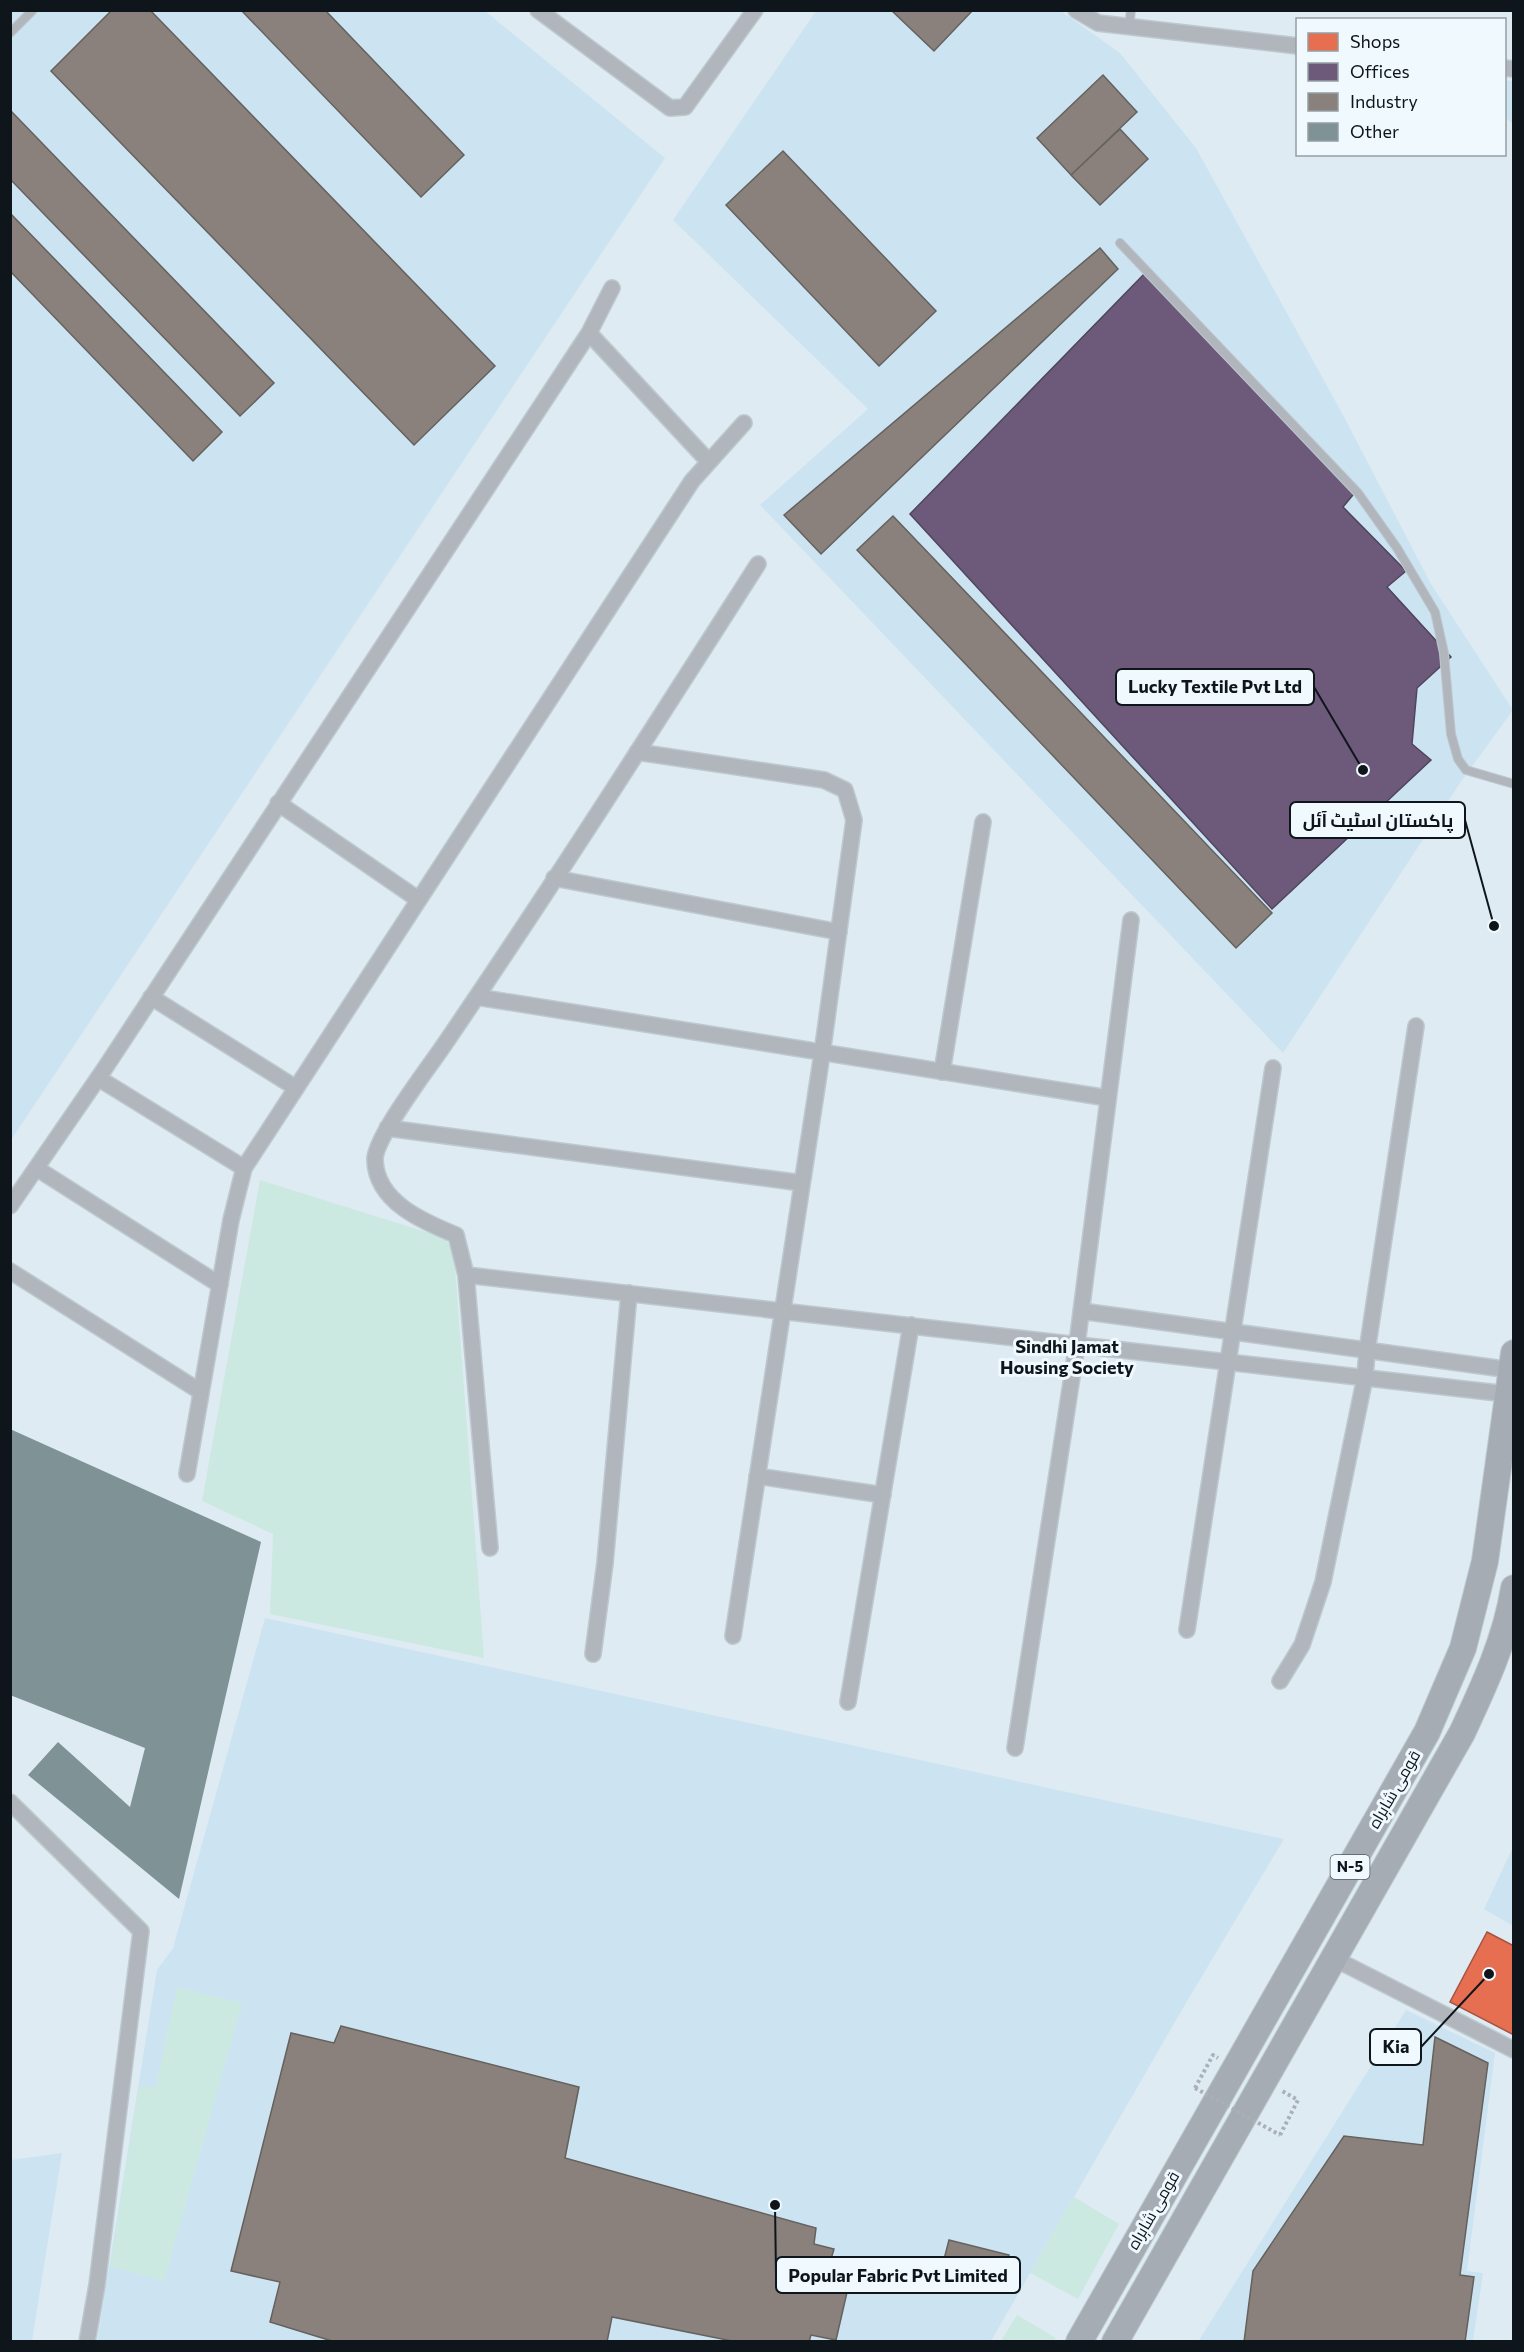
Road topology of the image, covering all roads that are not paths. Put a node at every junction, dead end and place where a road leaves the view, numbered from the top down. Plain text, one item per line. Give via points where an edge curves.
1 (33, 10) edge
2 (755, 10) edge
3 (1076, 10) edge
4 (1131, 10) edge
5 (545, 11) edge
6 (1128, 28) junction
7 (10, 33) edge
8 (1296, 46) edge
9 (1120, 243) dead end
10 (612, 288) dead end
11 (589, 333) junction
12 (744, 423) dead end
13 (709, 462) junction
14 (758, 564) dead end
15 (637, 752) junction
16 (1514, 784) edge
17 (278, 803) junction
18 (983, 822) dead end
19 (554, 878) junction
20 (419, 900) junction
21 (1131, 920) dead end
22 (839, 932) junction
23 (477, 997) junction
24 (151, 998) junction
25 (1416, 1026) dead end
26 (822, 1054) junction
27 (1273, 1068) dead end
28 (942, 1072) junction
29 (98, 1078) junction
30 (296, 1088) junction
31 (1108, 1098) junction
32 (387, 1128) junction
33 (36, 1168) junction
34 (244, 1168) junction
35 (802, 1183) junction
36 (10, 1206) edge
37 (10, 1271) edge
38 (466, 1275) junction
39 (220, 1285) junction
40 (629, 1293) junction
41 (783, 1311) junction
42 (1081, 1311) junction
43 (911, 1325) junction
44 (1233, 1331) junction
45 (1077, 1344) junction
46 (1367, 1351) junction
47 (1229, 1361) junction
48 (1510, 1373) edge
49 (1365, 1377) junction
50 (201, 1392) junction
51 (187, 1474) dead end
52 (757, 1476) junction
53 (883, 1494) junction
54 (490, 1548) dead end
55 (1514, 1588) edge
56 (1188, 1630) dead end
57 (733, 1636) dead end
58 (593, 1654) dead end
59 (1280, 1681) dead end
60 (848, 1702) dead end
61 (1015, 1748) dead end
62 (10, 1802) edge
63 (1333, 1958) junction
64 (1514, 2050) edge
65 (87, 2342) edge
66 (1079, 2342) edge
67 (1115, 2342) edge

1 - 7 lane
2 - 5 street via 685,106 678,109 670,108
3 - 6 street via 1098,24
4 - 6 lane
6 - 8 street
9 - 16 lane via 1358,493 1435,612 1444,654 1451,734 1458,759 1466,770
10 - 11 street
11 - 13 street
11 - 17 street
12 - 13 street
13 - 20 street via 692,481
14 - 15 street
15 - 19 street
15 - 22 street via 824,780 845,790 854,820
17 - 20 street
17 - 24 street
18 - 28 street
19 - 22 street
19 - 23 street
20 - 30 street
21 - 31 street
22 - 26 street
23 - 26 street
23 - 32 street
24 - 29 street
24 - 30 street
25 - 46 street
26 - 28 street
26 - 35 street
27 - 44 street
28 - 31 street
29 - 33 street
29 - 34 street
30 - 34 street
31 - 42 street
32 - 35 street
32 - 38 street via 374,1159 382,1188 417,1219 456,1235
33 - 36 street
33 - 39 street
34 - 39 street
35 - 41 street
37 - 50 street
38 - 40 street
38 - 54 street
39 - 50 street
40 - 41 street
40 - 58 street
41 - 43 street
41 - 52 street
42 - 44 street
42 - 45 street
43 - 45 street
43 - 53 street
44 - 46 street
44 - 47 street
45 - 47 street
45 - 61 street
46 - 48 street
46 - 49 street
47 - 49 street
47 - 56 street
48 - 49 street
48 - 66 highway, قومی شاہراہ / N-5 via 1485,1561 1462,1648 1427,1732
49 - 59 street via 1323,1582 1302,1645
50 - 51 street
52 - 53 street
52 - 57 street
53 - 60 street
55 - 63 highway, قومی شاہراہ / N-5 via 1490,1672 1462,1733
62 - 65 street via 141,1931 98,2285
63 - 64 street
63 - 67 highway, قومی شاہراہ / N-5

